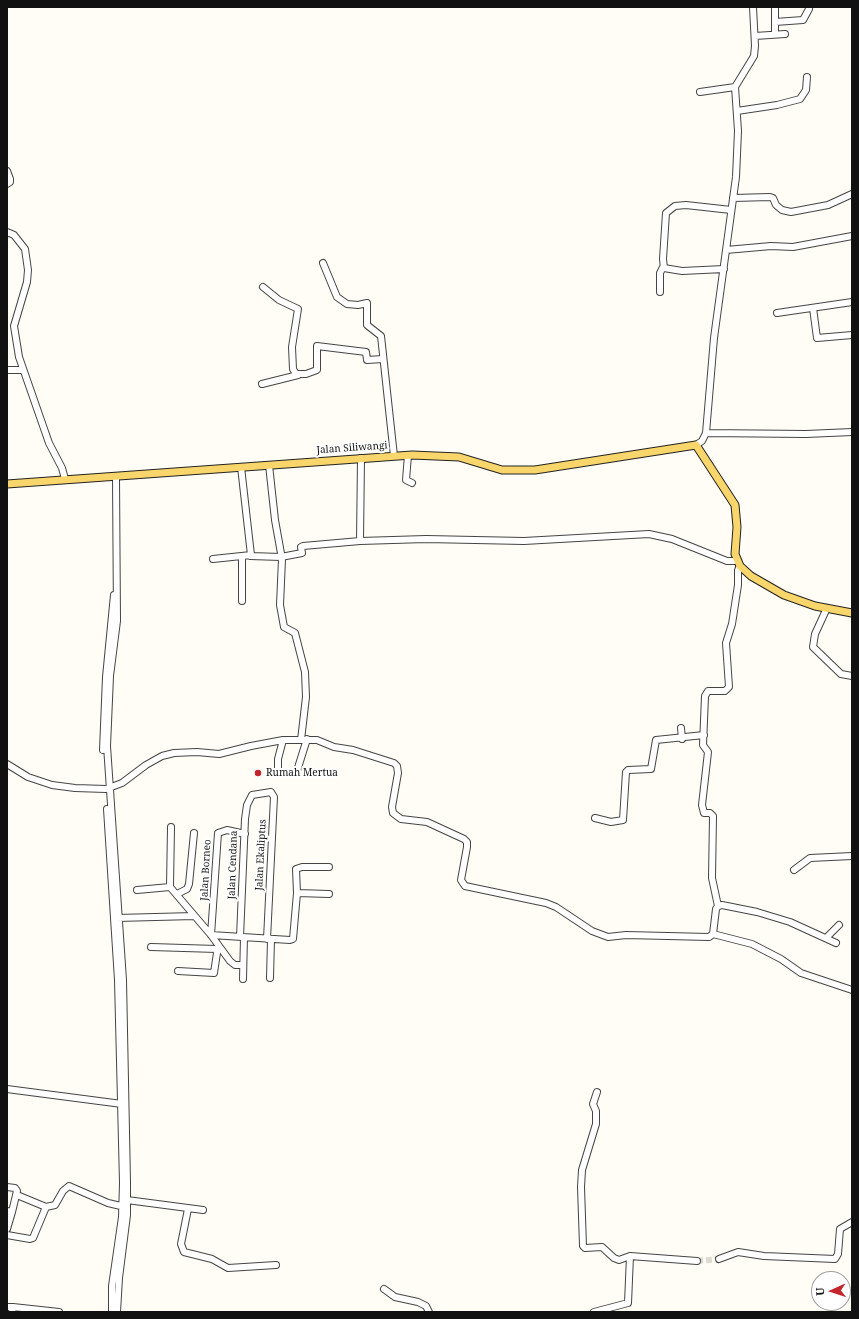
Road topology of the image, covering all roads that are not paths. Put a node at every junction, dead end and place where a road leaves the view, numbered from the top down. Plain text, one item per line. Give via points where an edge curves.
1 (753, 7) edge
2 (775, 7) edge
3 (809, 9) dead end
4 (775, 22) junction
5 (775, 34) junction
6 (785, 34) dead end
7 (755, 36) junction
8 (807, 77) dead end
9 (735, 87) junction
10 (700, 92) dead end
11 (737, 111) junction
12 (7, 171) edge
13 (7, 184) edge
14 (852, 194) edge
15 (733, 198) junction
16 (731, 210) junction
17 (7, 232) edge
18 (852, 236) edge
19 (726, 250) junction
20 (323, 263) dead end
21 (664, 266) junction
22 (724, 269) junction
23 (263, 287) dead end
24 (660, 292) dead end
25 (852, 302) edge
26 (812, 308) junction
27 (777, 313) dead end
28 (852, 335) edge
29 (383, 359) junction
30 (7, 370) edge
31 (23, 370) junction
32 (298, 375) junction
33 (262, 384) dead end
34 (852, 432) edge
35 (706, 433) junction
36 (696, 445) junction
37 (408, 455) junction
38 (394, 456) junction
39 (361, 458) junction
40 (269, 465) junction
41 (241, 467) junction
42 (114, 477) junction
43 (65, 479) junction
44 (412, 483) dead end
45 (7, 484) edge
46 (360, 541) junction
47 (250, 556) junction
48 (242, 557) junction
49 (281, 557) junction
50 (213, 559) dead end
51 (738, 564) junction
52 (242, 601) dead end
53 (827, 608) junction
54 (852, 613) edge
55 (852, 676) edge
56 (681, 728) dead end
57 (704, 735) junction
58 (304, 739) junction
59 (682, 739) junction
60 (283, 740) junction
61 (7, 764) edge
62 (278, 770) dead end
63 (296, 774) dead end
64 (108, 788) junction
65 (252, 795) joint
66 (595, 818) dead end
67 (171, 827) dead end
68 (194, 833) dead end
69 (245, 834) junction
70 (852, 856) edge
71 (329, 868) dead end
72 (794, 870) dead end
73 (170, 887) junction
74 (138, 890) dead end
75 (297, 893) junction
76 (177, 894) junction
77 (329, 894) dead end
78 (718, 906) junction
79 (194, 916) junction
80 (117, 918) junction
81 (839, 925) dead end
82 (714, 934) junction
83 (211, 935) junction
84 (242, 937) junction
85 (826, 938) junction
86 (269, 939) junction
87 (836, 943) dead end
88 (151, 947) dead end
89 (217, 947) junction
90 (243, 965) junction
91 (178, 971) dead end
92 (270, 978) dead end
93 (243, 979) dead end
94 (852, 990) edge
95 (122, 1061) junction
96 (7, 1089) edge
97 (597, 1092) dead end
98 (122, 1104) junction
99 (7, 1187) edge
100 (17, 1195) junction
101 (127, 1200) junction
102 (46, 1207) junction
103 (124, 1207) junction
104 (188, 1208) junction
105 (203, 1210) dead end
106 (9, 1212) edge
107 (852, 1222) edge
108 (7, 1228) edge
109 (7, 1235) edge
110 (630, 1256) junction
111 (719, 1259) tunnel mouth
112 (697, 1261) tunnel mouth
113 (276, 1265) dead end
114 (384, 1289) dead end
115 (11, 1309) edge
116 (60, 1312) edge
117 (112, 1312) edge
118 (117, 1312) edge
119 (429, 1312) edge
120 (594, 1312) edge

1 - 7 street
2 - 4 street
3 - 4 street via 803,20
4 - 5 street
5 - 6 street
5 - 7 street
7 - 9 street via 754,56
8 - 11 street via 806,90 800,99
9 - 10 street
9 - 11 street
11 - 15 street via 737,160
12 - 13 street via 10,178
14 - 15 street via 828,205 791,212 782,210 770,197
15 - 16 street
16 - 19 street
16 - 21 street via 686,205 669,209 666,213 664,232
17 - 31 street via 14,235 25,250 28,270 14,331
18 - 19 street via 802,246
19 - 22 street
20 - 29 street via 333,290 341,301 352,305 367,303 367,325 381,336
21 - 22 street via 675,271
21 - 24 street via 660,273
22 - 35 street via 714,338
23 - 32 street via 298,309 292,347 293,368
25 - 26 street
26 - 27 street
26 - 28 street via 818,338
29 - 32 street via 367,360 366,352 317,346 317,370
29 - 38 street
30 - 31 street
31 - 43 street
32 - 33 street
34 - 35 street
35 - 36 street via 702,441
36 - 37 main road, Jalan Siliwangi via 535,470 510,471 455,456
36 - 51 main road via 735,506 735,554
37 - 38 main road, Jalan Siliwangi
37 - 44 street via 406,480
38 - 39 main road, Jalan Siliwangi
39 - 40 main road, Jalan Siliwangi
39 - 46 street
40 - 41 main road, Jalan Siliwangi
40 - 49 street
41 - 42 main road, Jalan Siliwangi
41 - 47 street
42 - 43 main road, Jalan Siliwangi
42 - 64 street via 118,590 108,714
43 - 45 main road, Jalan Siliwangi
46 - 49 street via 303,546 302,553
46 - 51 street via 524,541 649,534 672,538
47 - 48 street
47 - 49 street
48 - 50 street
48 - 52 street
49 - 58 street via 280,605 284,627 295,634 305,672
51 - 53 main road via 751,576 784,595
51 - 57 street via 738,585 731,630 726,643 729,687 727,691 708,691 705,694
53 - 54 main road
53 - 55 street via 815,634 813,647 841,674
56 - 59 street
57 - 59 street via 690,735
57 - 78 street via 703,745 708,752 702,805 704,813 713,816 712,878
58 - 60 street
58 - 63 street
58 - 82 street via 394,763 398,774 393,813 401,819 426,822 464,838 467,847 461,880 465,886 546,903 592,931 608,937 710,937
59 - 66 street via 656,740 651,769 627,771 624,820 611,822
60 - 62 street
60 - 64 street via 219,754 185,752 162,756 131,774 122,783
61 - 64 street via 52,785
64 - 80 street
65 - 69 street, Jalan Cendana via 247,805
65 - 86 street, Jalan Ekaliptus via 271,792 274,796
67 - 73 street
68 - 76 street via 189,884 187,889
69 - 83 street, Jalan Borneo via 227,830 218,833
69 - 84 street, Jalan Cendana
70 - 72 street via 810,858
71 - 75 street via 298,867
73 - 74 street
73 - 76 street
75 - 77 street
75 - 86 street via 294,936 290,940
76 - 79 street
78 - 82 street
78 - 85 street via 736,906 757,912 790,922
79 - 80 street
79 - 83 street
80 - 95 street
81 - 85 street
82 - 94 street via 752,944 801,973
83 - 84 street
83 - 89 street
84 - 86 street
84 - 90 street, Jalan Cendana
85 - 87 street
86 - 92 street
88 - 89 street
89 - 90 street via 235,965
89 - 91 street via 214,973
90 - 93 street, Jalan Cendana
95 - 98 street
95 - 101 street
96 - 98 street
97 - 110 street via 593,1104 596,1124 582,1170 583,1246 602,1247 619,1260
98 - 103 street
99 - 100 street via 15,1188
100 - 102 street
100 - 106 street
101 - 103 street
101 - 104 street
102 - 103 street via 55,1205 62,1191 69,1186
102 - 109 street via 33,1238
103 - 117 street via 112,1286
103 - 118 street
104 - 105 street
104 - 113 street via 181,1244 184,1252 212,1259 228,1268
106 - 108 street
107 - 111 street via 840,1229 838,1254 835,1259 764,1256 738,1252
110 - 112 street
110 - 120 street via 628,1303
114 - 119 street via 395,1297 426,1306
115 - 116 street

